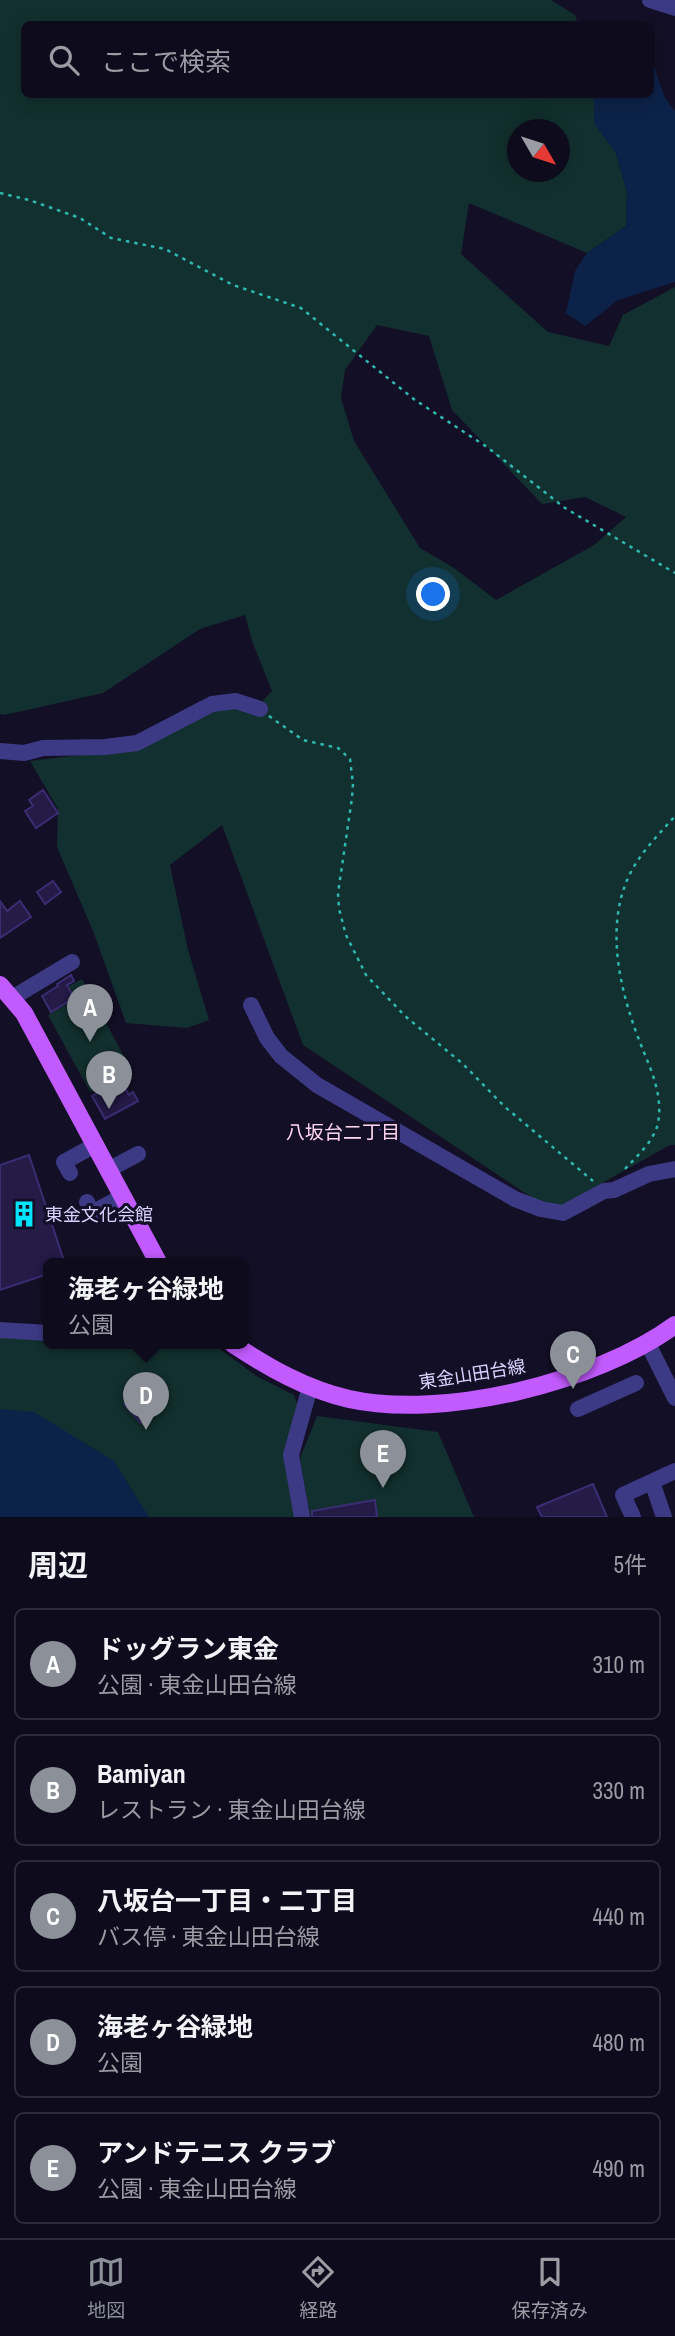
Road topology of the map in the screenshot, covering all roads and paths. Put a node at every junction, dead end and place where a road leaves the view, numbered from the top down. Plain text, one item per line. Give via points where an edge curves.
1 (650, 0) edge
2 (675, 8) edge
3 (0, 193) edge
4 (675, 573) edge
5 (260, 709) joint
6 (0, 751) edge
7 (675, 816) edge
8 (72, 962) dead end
9 (6, 992) edge
10 (251, 1005) dead end
11 (95, 1145) junction
12 (138, 1154) dead end
13 (675, 1169) edge
14 (108, 1170) junction
15 (70, 1173) dead end
16 (604, 1191) junction
17 (123, 1196) junction
18 (87, 1202) dead end
19 (156, 1258) edge
20 (675, 1325) edge
21 (0, 1330) edge
22 (43, 1333) edge
23 (648, 1343) junction
24 (240, 1349) edge
25 (636, 1383) dead end
26 (310, 1387) junction
27 (675, 1398) edge
28 (578, 1409) dead end
29 (675, 1471) edge
30 (652, 1482) junction
31 (302, 1517) edge
32 (633, 1517) edge
33 (664, 1517) edge

1 - 2 street
3 - 4 path via 80,218 111,238 165,248 233,285 301,308 415,400 487,447 565,508
5 - 6 street via 236,701 212,704 137,743
5 - 16 path via 303,740 338,748 350,759 352,798 339,909 366,975 505,1107
7 - 16 path via 632,869 618,916 621,981 653,1076 658,1124 652,1140
8 - 9 street
9 - 11 main road via 24,1013
10 - 16 street via 281,1056 317,1085 515,1199 563,1213
11 - 14 main road
11 - 15 street via 64,1162
12 - 14 street
13 - 16 street
14 - 17 main road
17 - 18 street via 92,1213
17 - 19 main road
20 - 23 main road, 東金山田台線
21 - 22 street
23 - 26 main road, 東金山田台線 via 603,1366 557,1381 436,1404 392,1405 348,1399
23 - 27 street
24 - 26 main road, 東金山田台線 via 271,1370
25 - 28 street
26 - 31 street via 291,1455
29 - 30 street
30 - 32 street via 623,1495
30 - 33 street

